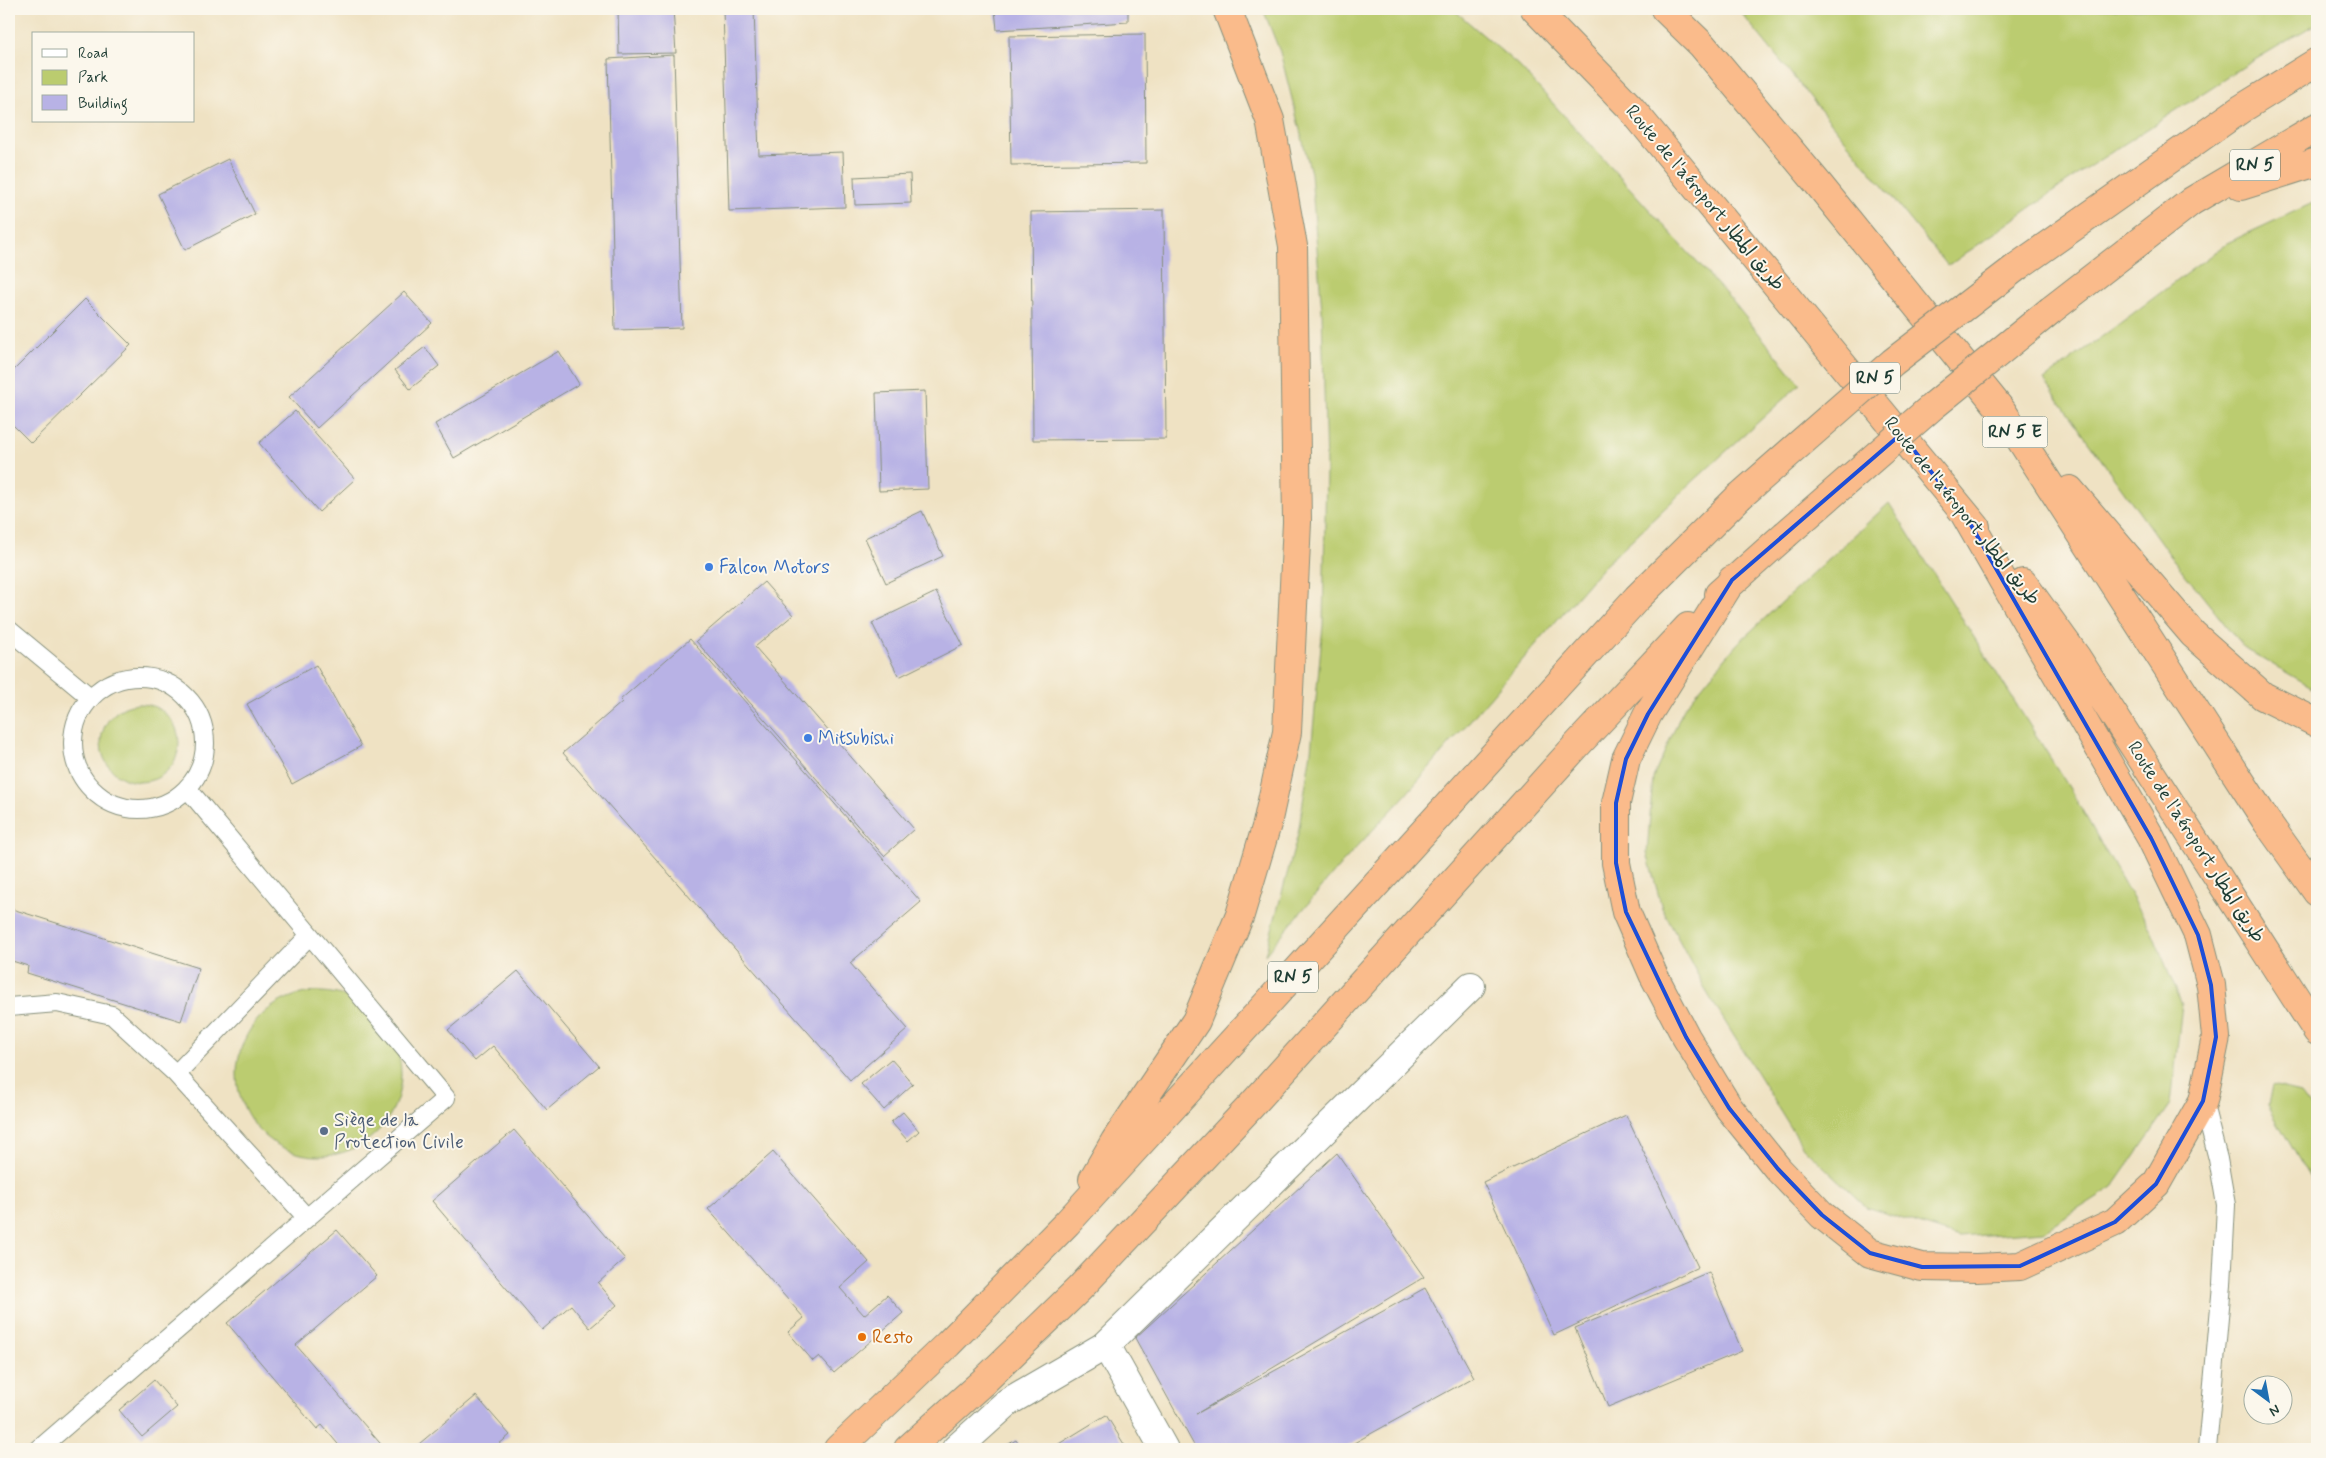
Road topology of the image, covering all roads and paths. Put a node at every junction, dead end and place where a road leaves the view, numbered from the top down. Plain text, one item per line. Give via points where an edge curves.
1 (1228, 9) edge
2 (1535, 9) edge
3 (1666, 9) edge
4 (2317, 62) edge
5 (2317, 128) edge
6 (2317, 162) edge
7 (2192, 201) junction
8 (2002, 411) junction
9 (1964, 513) junction
10 (1732, 580) junction
11 (9, 630) edge
12 (91, 698) junction
13 (2317, 723) edge
14 (187, 788) junction
15 (2317, 892) edge
16 (310, 935) junction
17 (1472, 986) dead end
18 (9, 1007) edge
19 (2317, 1031) edge
20 (176, 1074) junction
21 (2203, 1101) junction
22 (307, 1218) junction
23 (1067, 1223) junction
24 (1106, 1345) junction
25 (39, 1449) edge
26 (838, 1449) edge
27 (908, 1449) edge
28 (956, 1449) edge
29 (1164, 1449) edge
30 (2207, 1449) edge

1 - 23 highway via 1270,120 1293,246 1297,522 1287,732 1267,824 1240,915 1196,1021 1114,1141
2 - 9 highway, Route de l'aéroport طريق المطار via 1630,107
3 - 8 highway, RN 5 E via 1702,46 1820,186
4 - 23 highway, RN 5, bridge via 2241,109 2018,266 1893,362 1739,497 1637,598
5 - 7 highway, RN 5
6 - 7 highway
7 - 10 highway, RN 5, bridge via 1933,406
8 - 13 highway via 2193,634 2263,696
8 - 15 highway, RN 5 E via 2267,822
9 - 19 highway, Route de l'aéroport طريق المطار via 2022,582 2077,658
9 - 21 highway via 2151,838 2198,935 2211,985 2216,1037
10 - 21 highway via 1648,714 1626,759 1616,803 1616,863 1626,912 1652,974 1729,1108 1778,1169 1822,1215 1870,1253 1922,1267 2020,1266 2122,1216 2156,1184
10 - 27 highway, RN 5 via 1571,752 1251,1106 1079,1289
11 - 12 lane
12 - 14 lane via 105,686 122,679 141,677 160,680 191,702 205,737 198,773
12 - 14 lane via 79,714 73,750 77,769 87,785 101,798 117,806 136,809 155,807 172,800
14 - 16 lane
16 - 20 lane
16 - 22 lane via 446,1098
17 - 24 street
18 - 20 lane via 57,1002 112,1015
20 - 22 lane
21 - 30 lane via 2226,1205
22 - 25 lane
23 - 26 highway, RN 5
24 - 28 street via 1008,1402
24 - 29 street

